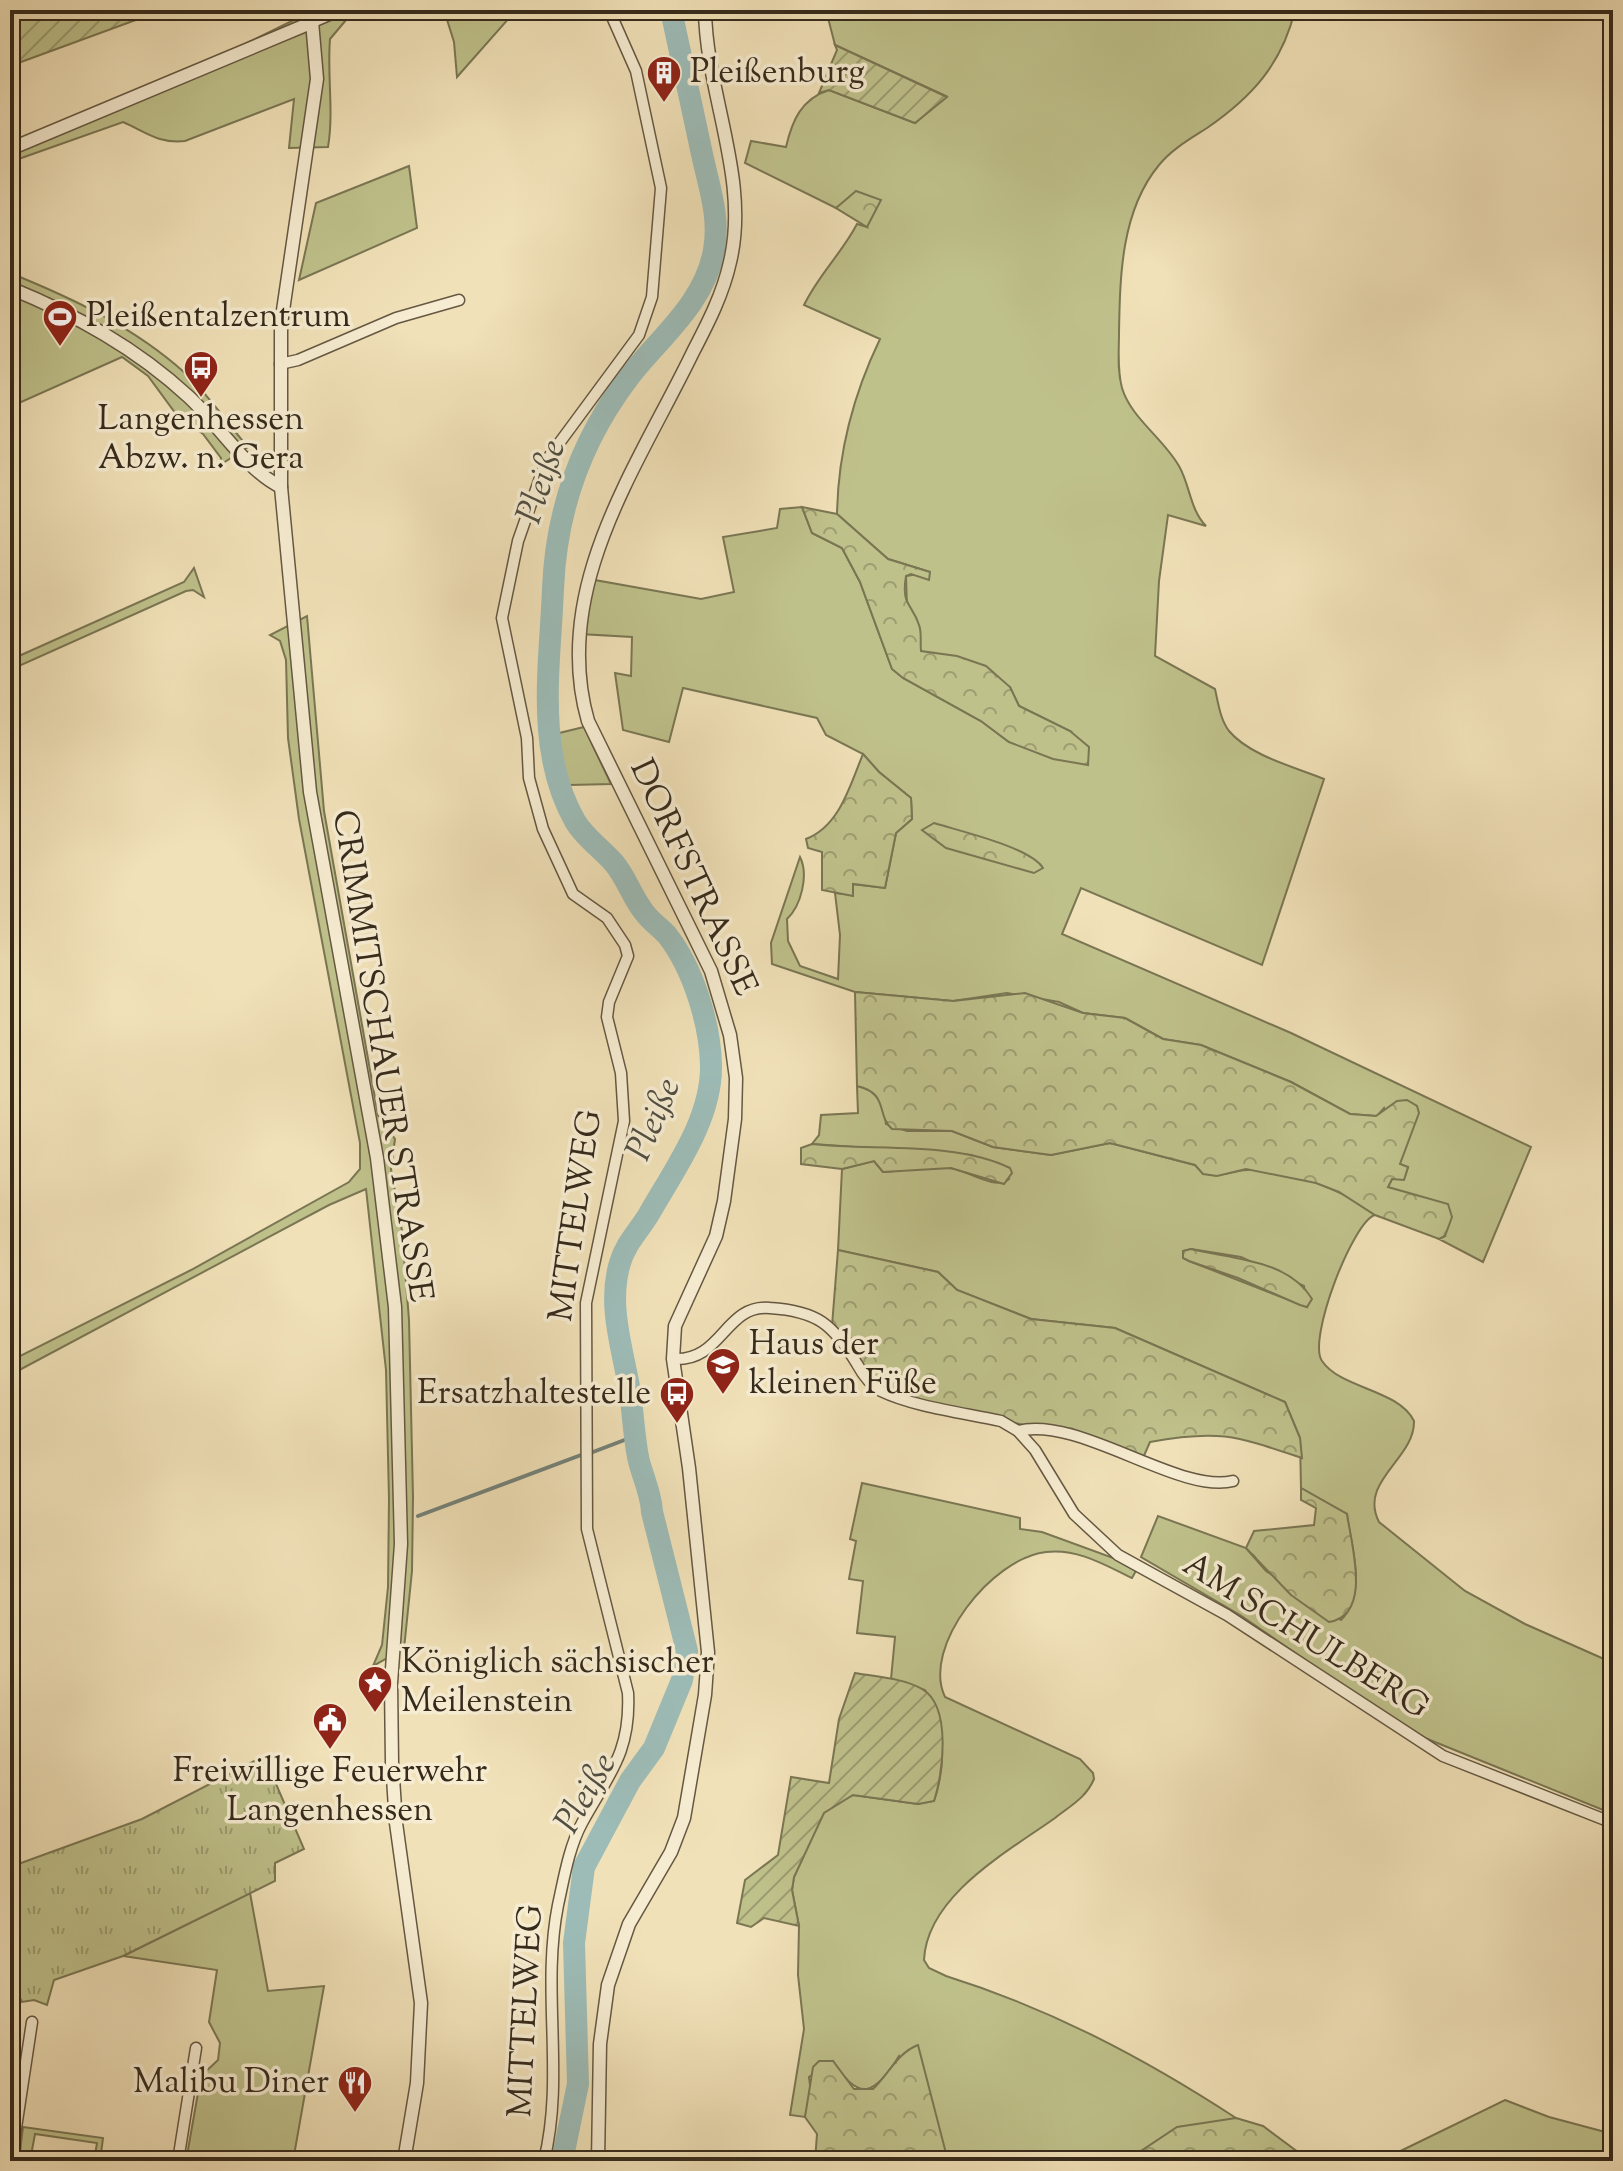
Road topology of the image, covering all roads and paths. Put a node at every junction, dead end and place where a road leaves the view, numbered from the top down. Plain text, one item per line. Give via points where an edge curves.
1 (341, 10) edge
2 (609, 10) edge
3 (705, 10) edge
4 (312, 16) edge
5 (10, 149) edge
6 (10, 288) edge
7 (459, 300) dead end
8 (280, 364) junction
9 (281, 487) junction
10 (673, 1359) junction
11 (1018, 1431) junction
12 (1233, 1481) dead end
13 (1613, 1823) edge
14 (32, 2022) dead end
15 (196, 2048) dead end
16 (11, 2161) edge
17 (178, 2161) edge
18 (404, 2161) edge
19 (544, 2161) edge
20 (598, 2161) edge

1 - 4 street
2 - 19 street, MITTELWEG via 636,71 661,188 652,297 639,335 546,461 518,541 502,618 527,738 529,778 543,829 573,894 607,918 628,956 607,1017 621,1073 624,1121 591,1276 586,1339 587,1529 630,1719 622,1757 581,1824 558,1905 550,1978 555,2068
3 - 10 street, DORFSTRASSE via 709,64 733,185 735,239 708,322 592,565 577,662 588,721 720,995 734,1064 735,1119 724,1201 716,1236 675,1326
4 - 5 street
4 - 8 street, CRIMMITSCHAUER STRASSE via 315,107 285,288
6 - 9 street via 136,353 195,403 259,473
7 - 8 street via 396,318
8 - 9 street, CRIMMITSCHAUER STRASSE
9 - 18 street, CRIMMITSCHAUER STRASSE via 310,792 377,1158 395,1307 401,1544 391,1683 392,1763 421,2003 417,2083
10 - 11 street, AM SCHULBERG via 704,1353 747,1309 797,1312 832,1327 864,1376 882,1391 1001,1421
10 - 20 street, DORFSTRASSE via 708,1665 684,1818 671,1852 629,1924 606,1997
11 - 12 street, AM SCHULBERG via 1034,1428 1089,1441 1210,1483
11 - 13 street, AM SCHULBERG via 1074,1514 1118,1555 1227,1615 1443,1756
14 - 16 street
15 - 17 street

